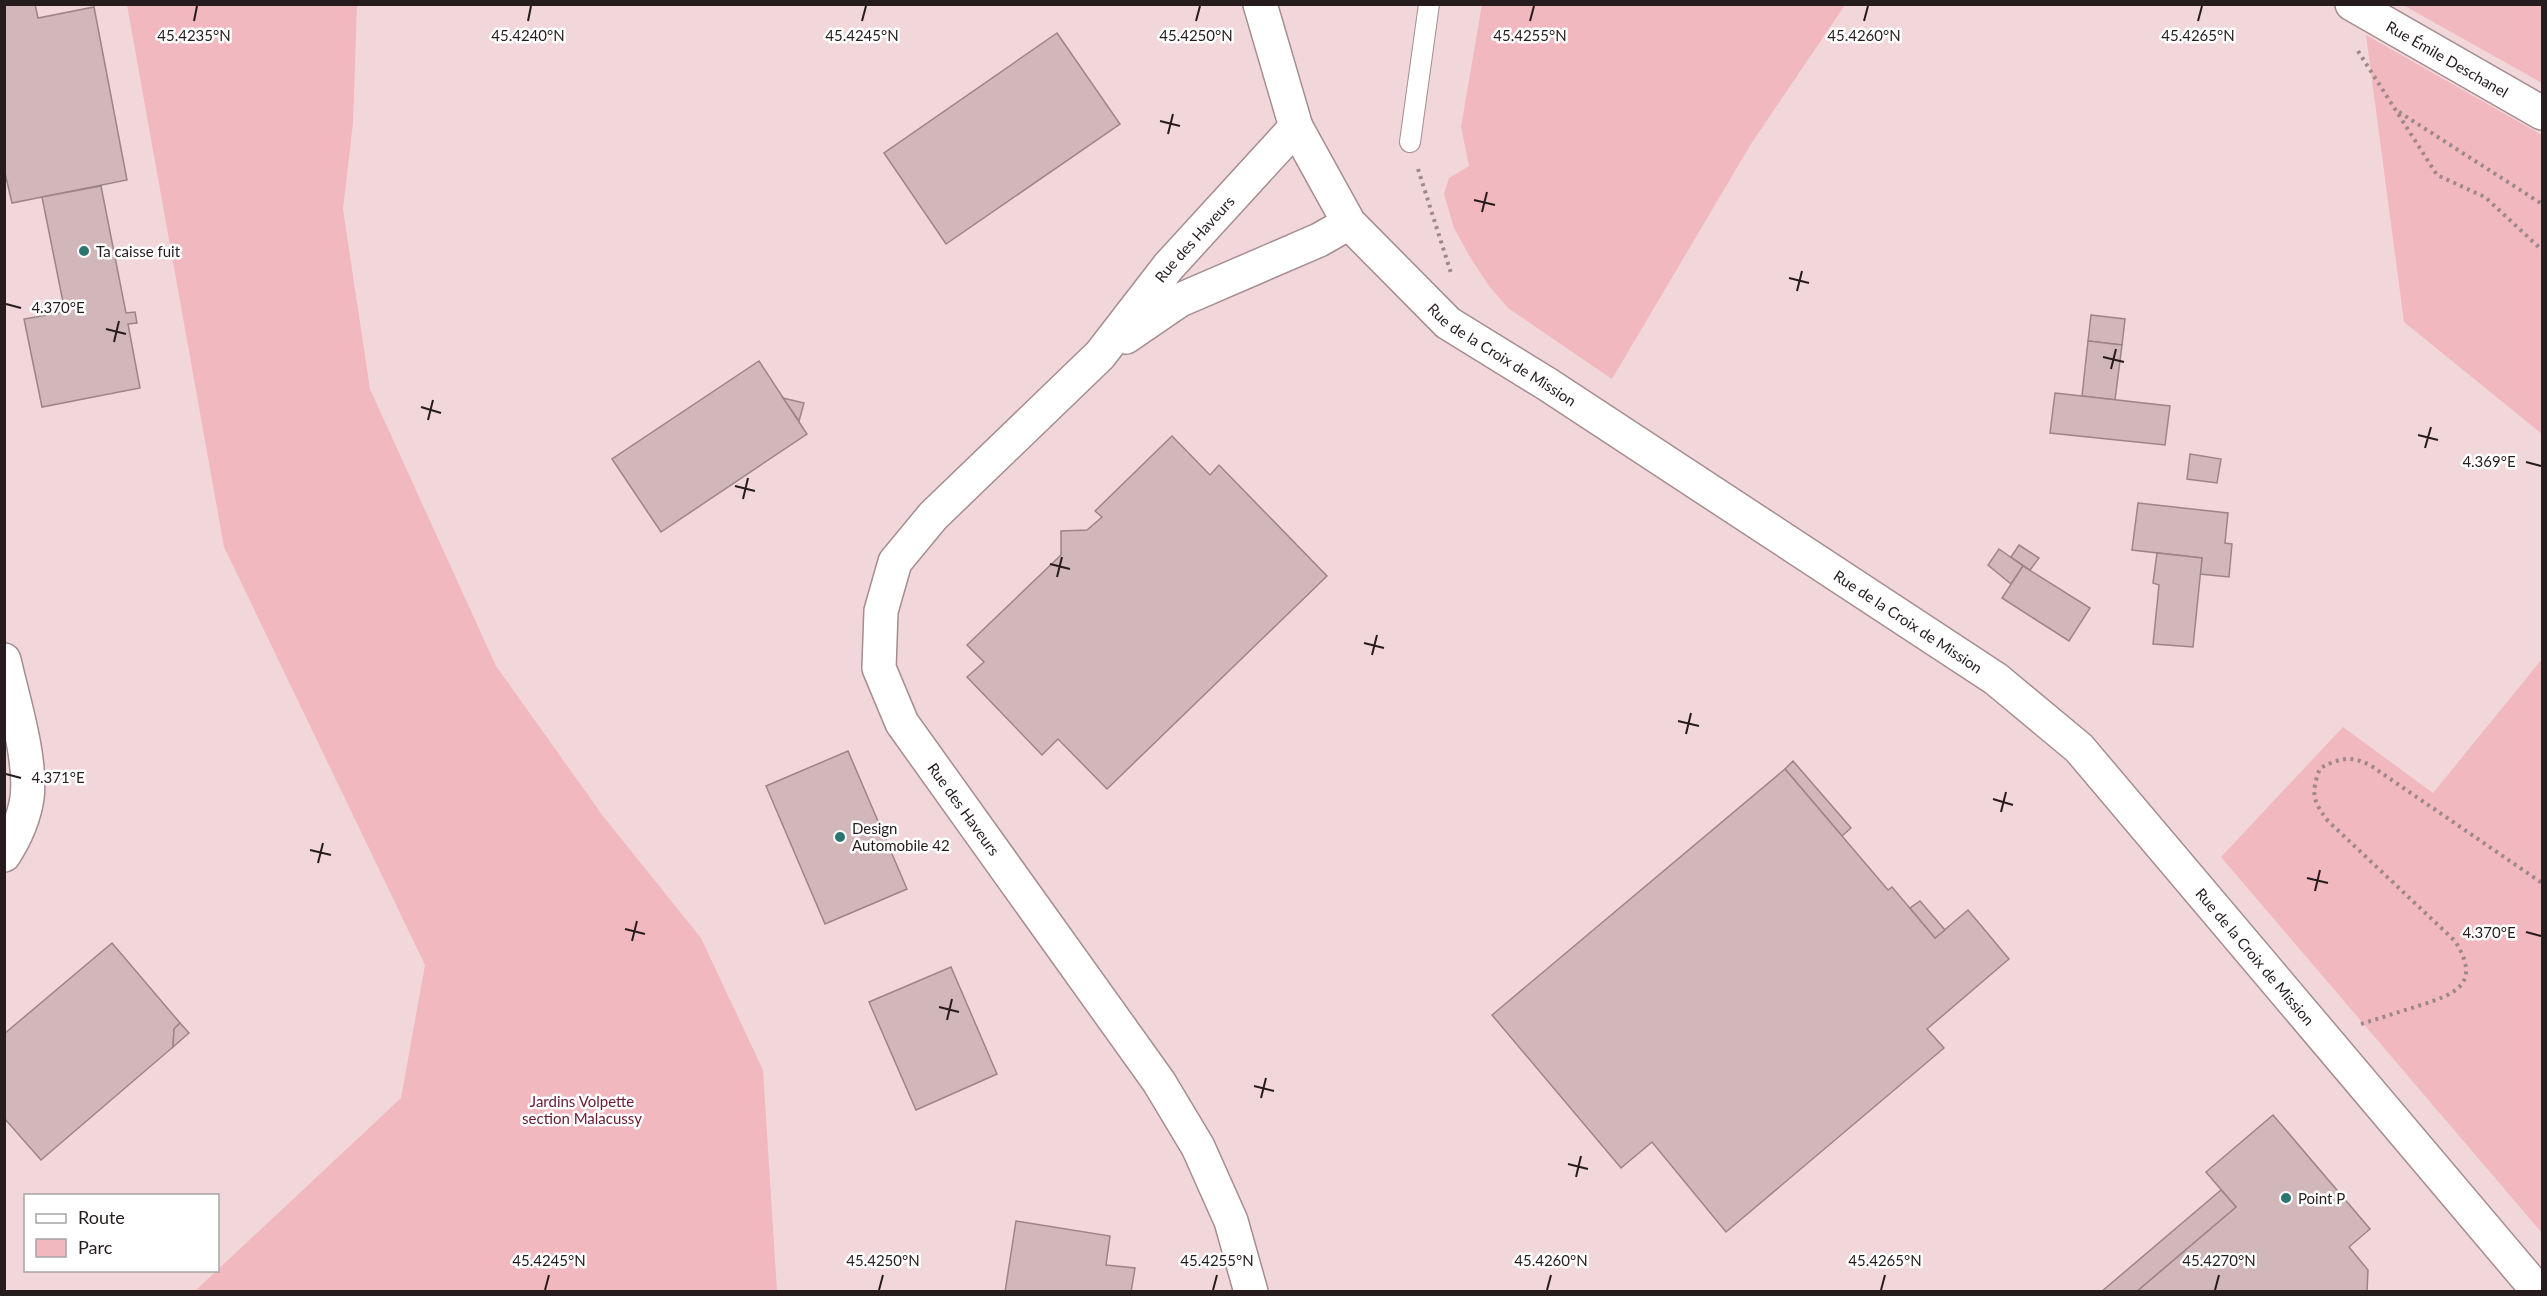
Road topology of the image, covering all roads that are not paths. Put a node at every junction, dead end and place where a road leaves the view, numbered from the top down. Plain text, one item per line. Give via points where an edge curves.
1 (1260, 4) edge
2 (1429, 4) edge
3 (2352, 4) edge
4 (2542, 113) edge
5 (1296, 127) junction
6 (1410, 142) road end
7 (1348, 223) junction
8 (1100, 355) junction
9 (4, 660) edge
10 (4, 855) edge
11 (1251, 1292) edge
12 (2539, 1292) edge

1 - 5 main road, Rue de la Croix de Mission
2 - 6 lane
3 - 4 main road, Rue Émile Deschanel
5 - 7 main road, Rue de la Croix de Mission
5 - 8 main road, Rue des Haveurs via 1168,267
7 - 8 main road, Rue des Haveurs via 1319,240 1180,300
7 - 12 main road, Rue de la Croix de Mission via 1448,322 1996,679 2079,748
8 - 11 main road, Rue des Haveurs via 933,516 895,562 881,611 879,668 902,723 1159,1082 1198,1147 1231,1221
9 - 10 main road via 28,771 27,800 16,835

